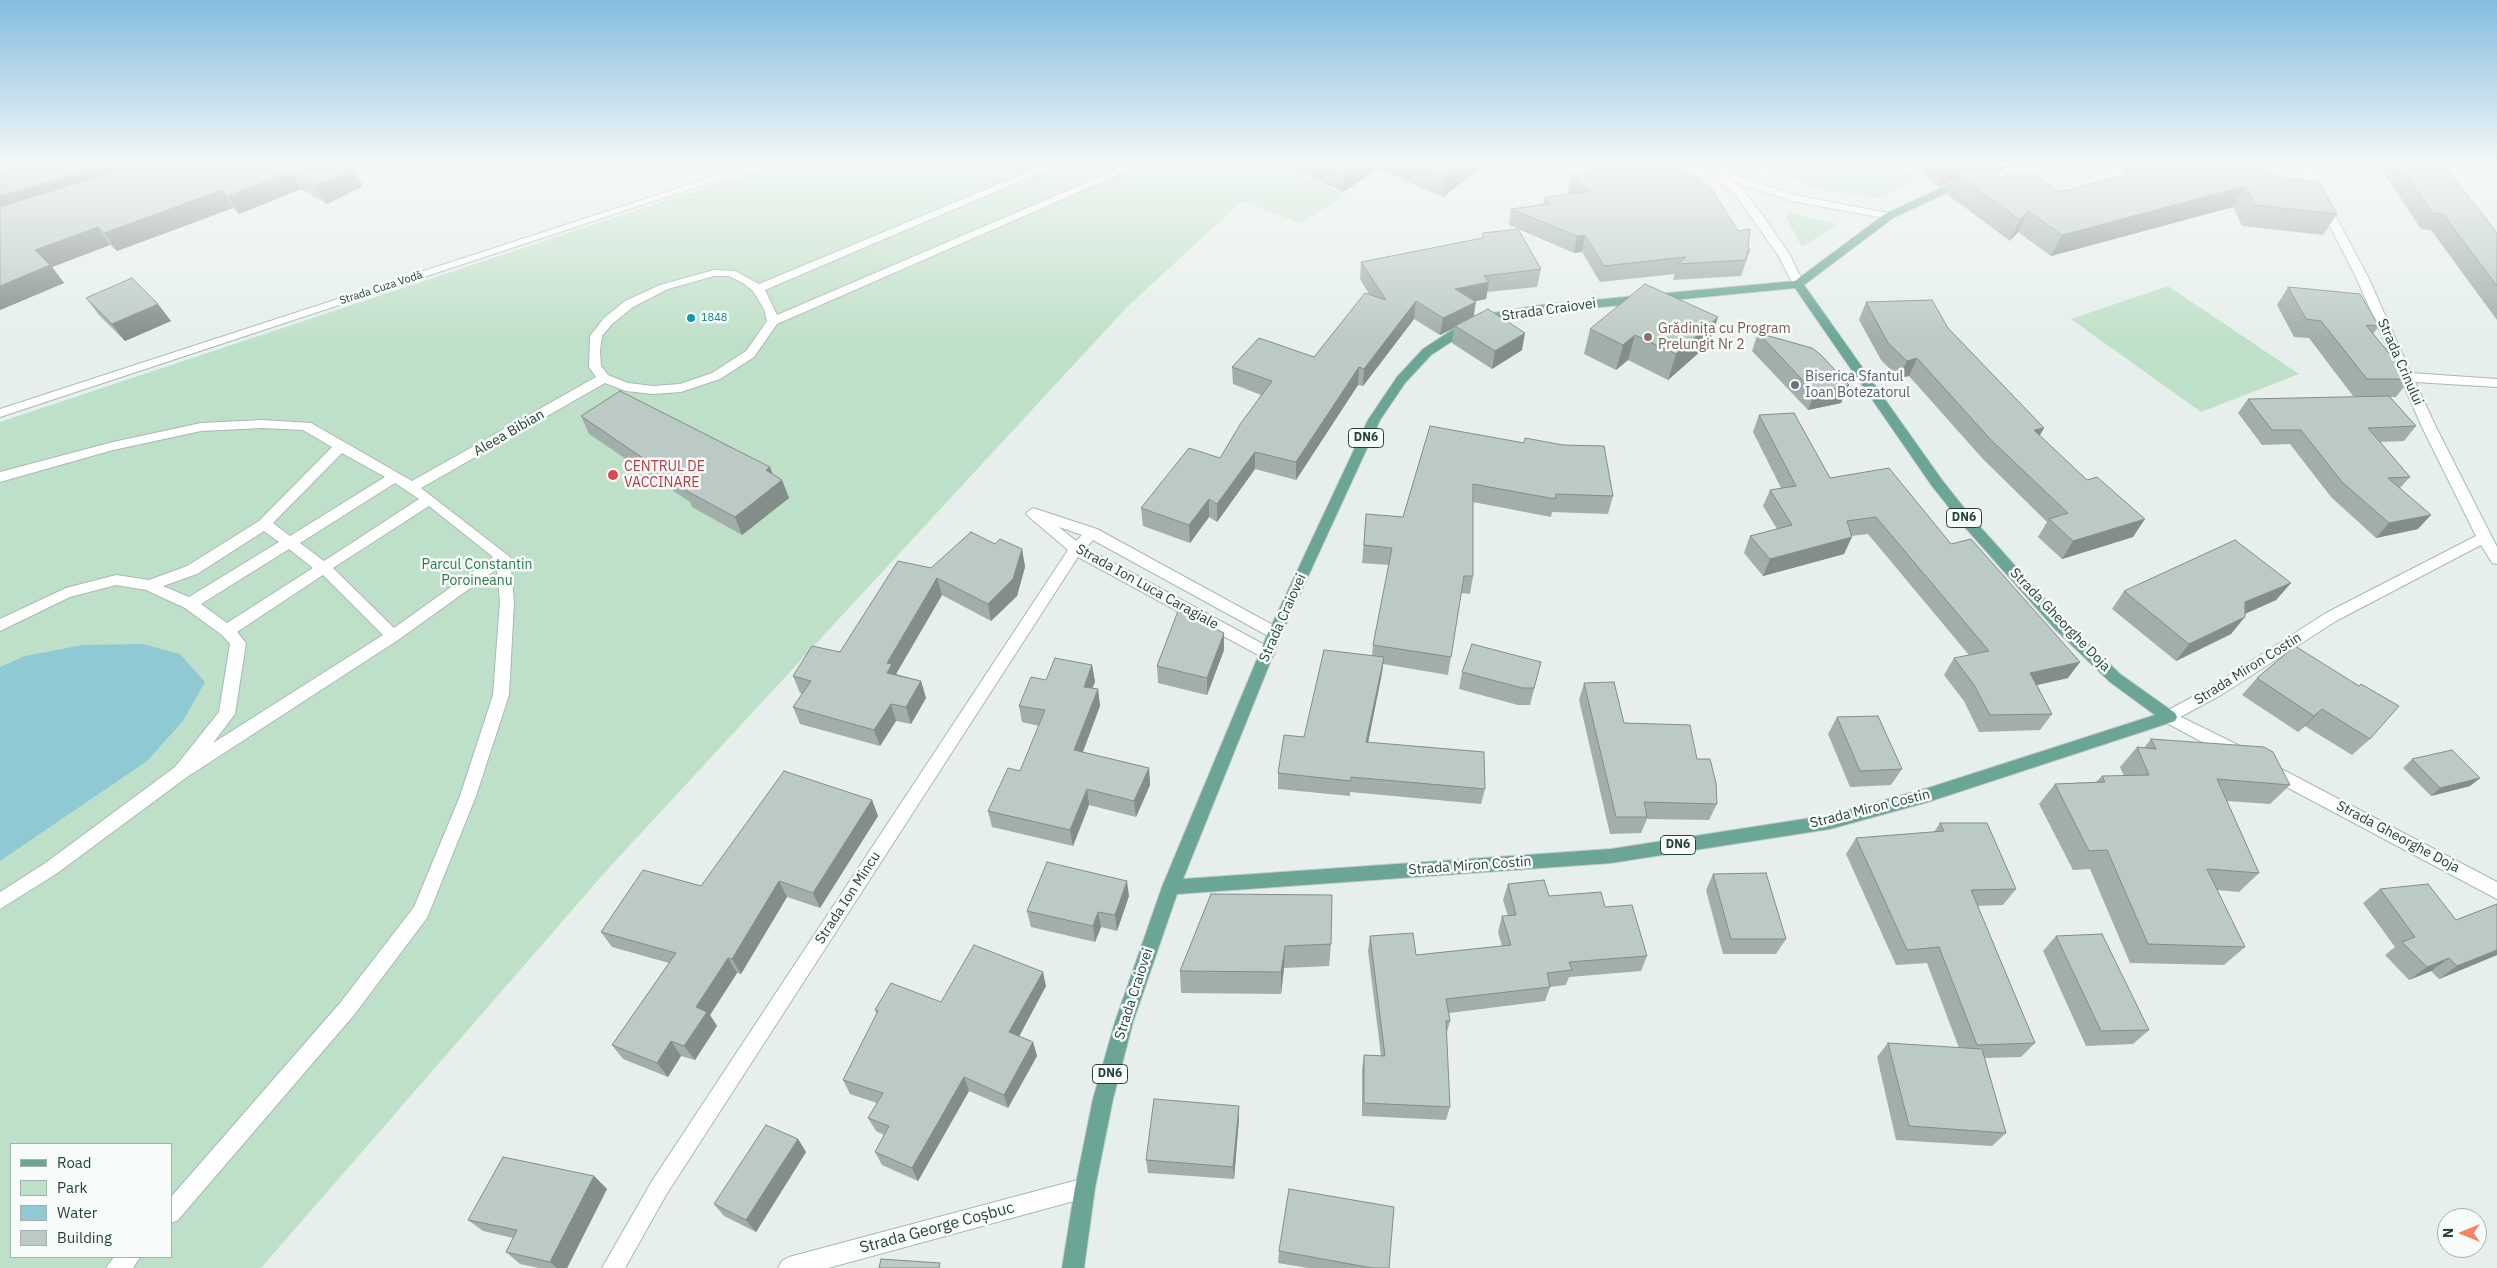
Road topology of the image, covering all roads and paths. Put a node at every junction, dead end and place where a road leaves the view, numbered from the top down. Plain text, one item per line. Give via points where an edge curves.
1 (581, 223) edge
2 (914, 223) edge
3 (1000, 223) edge
4 (1763, 223) edge
5 (1879, 223) edge
6 (2334, 223) edge
7 (1798, 284) junction
8 (758, 289) junction
9 (773, 321) junction
10 (2407, 377) junction
11 (604, 378) junction
12 (2497, 383) edge
13 (0, 413) edge
14 (341, 446) junction
15 (0, 477) edge
16 (395, 477) junction
17 (412, 487) junction
18 (429, 499) junction
19 (264, 524) junction
20 (1092, 533) junction
21 (2484, 538) junction
22 (290, 542) junction
23 (1076, 549) junction
24 (504, 557) junction
25 (2497, 560) edge
26 (324, 568) junction
27 (148, 585) junction
28 (190, 604) junction
29 (0, 625) edge
30 (227, 631) junction
31 (1275, 632) junction
32 (393, 636) junction
33 (1267, 653) junction
34 (2169, 717) junction
35 (181, 772) junction
36 (1171, 887) junction
37 (2497, 891) edge
38 (0, 901) edge
39 (1085, 1188) junction
40 (172, 1212) edge
41 (129, 1258) edge
42 (118, 1268) edge
43 (613, 1268) edge
44 (789, 1268) edge
45 (1073, 1268) edge

1 - 13 street, Strada Cuza Vodă
2 - 8 street
3 - 9 street
4 - 7 street via 1784,255
5 - 7 main road
6 - 10 street, Strada Crinului
7 - 31 main road, Strada Craiovei / DN6 via 1540,309 1493,317 1456,332 1426,352 1401,380 1374,420
7 - 34 main road, Strada Gheorghe Doja / DN6 via 1937,483 1968,522 2059,624 2115,678
8 - 9 street
8 - 11 street via 748,280 731,273 714,273 664,287 629,304 596,336 595,367
9 - 11 street via 750,354 716,376 681,388 626,387
10 - 12 street
10 - 21 street, Strada Crinului
11 - 17 street, Aleea Bibian
14 - 15 street via 306,426 201,427 113,446
14 - 16 street
14 - 19 street
16 - 17 street
16 - 22 street
17 - 18 street
18 - 24 street
18 - 26 street
19 - 22 street
19 - 27 street via 192,570
20 - 23 street, Strada Ion Mincu
20 - 23 street, Strada Ion Luca Caragiale via 1033,513
20 - 31 street, Strada Ion Luca Caragiale
21 - 25 street, Strada Crinului
21 - 34 street, Strada Miron Costin via 2330,617 2216,691
22 - 26 street
22 - 28 street
23 - 33 street, Strada Ion Luca Caragiale
23 - 43 street, Strada Ion Mincu via 660,1188
24 - 32 street
24 - 40 street via 507,602 501,694 468,796 422,912 347,1010
26 - 30 street
26 - 32 street
27 - 28 street
27 - 29 street via 116,580 99,584 66,593
28 - 30 street
30 - 35 street via 238,642 227,714
31 - 33 main road, Strada Craiovei / DN6
32 - 35 street
33 - 36 main road, Strada Craiovei / DN6
34 - 36 main road, Strada Miron Costin / DN6 via 1928,795 1830,822 1611,856
34 - 37 street, Strada Gheorghe Doja
35 - 38 street via 50,869
36 - 39 main road, Strada Craiovei / DN6 via 1124,1022 1103,1099
39 - 44 street, Strada George Coșbuc
39 - 45 main road, Strada Craiovei / DN6
41 - 42 street

